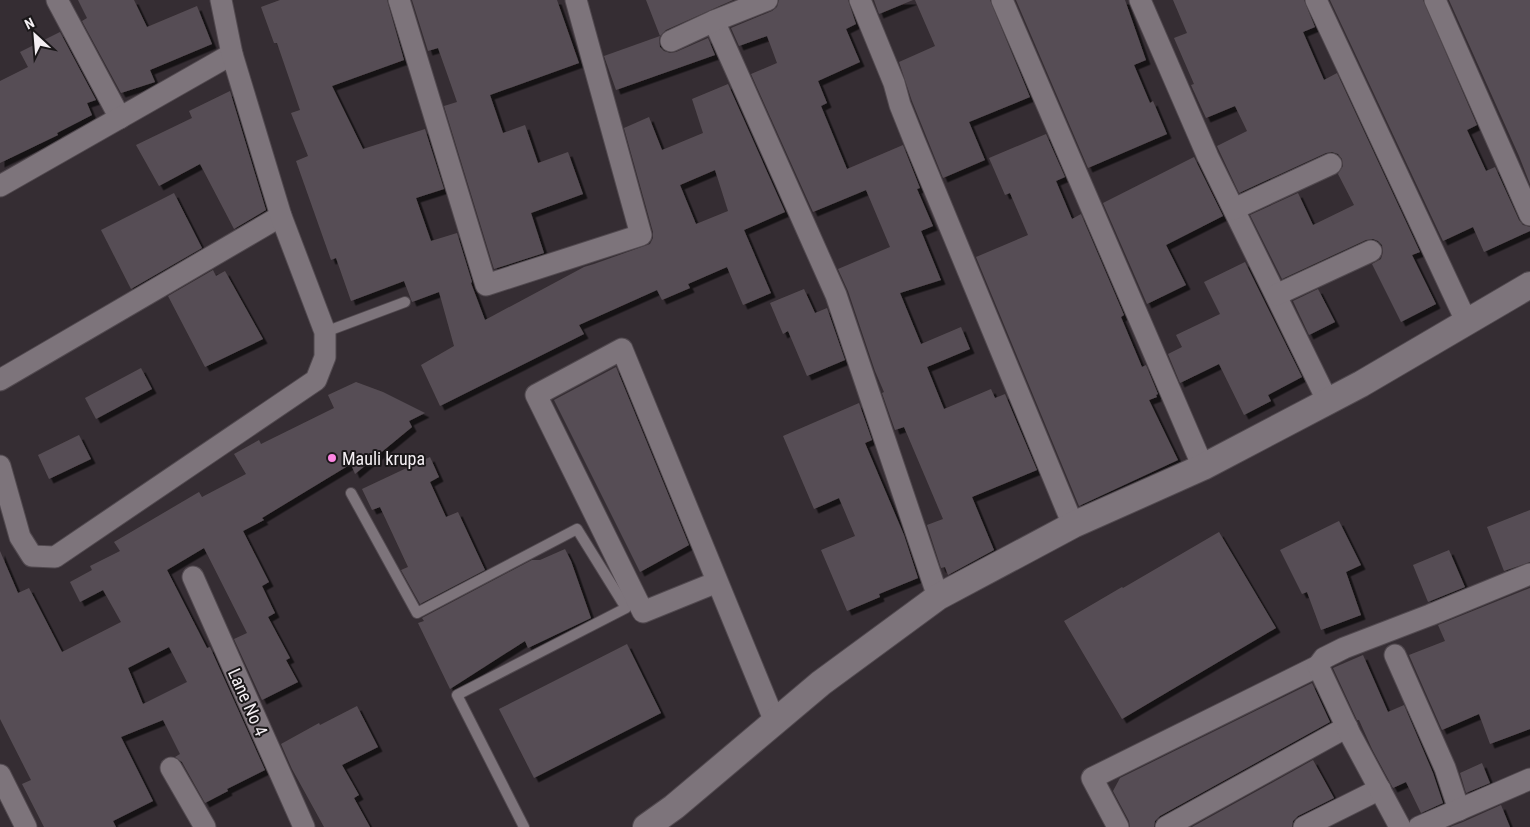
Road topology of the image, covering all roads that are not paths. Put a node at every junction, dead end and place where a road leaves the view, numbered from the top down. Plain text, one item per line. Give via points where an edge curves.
1 (57, 0) edge
2 (221, 0) edge
3 (399, 0) edge
4 (576, 0) edge
5 (767, 0) edge
6 (860, 0) edge
7 (1002, 0) edge
8 (1140, 0) edge
9 (1316, 0) edge
10 (1435, 0) edge
11 (714, 21) junction
12 (671, 41) dead end
13 (232, 54) junction
14 (120, 118) junction
15 (1331, 164) dead end
16 (0, 186) edge
17 (1234, 209) junction
18 (1530, 215) edge
19 (281, 216) junction
20 (1371, 251) dead end
21 (1530, 285) edge
22 (1276, 295) junction
23 (406, 302) dead end
24 (1467, 323) junction
25 (324, 332) junction
26 (0, 380) edge
27 (1328, 402) junction
28 (0, 466) edge
29 (1203, 467) junction
30 (351, 493) dead end
31 (1072, 525) junction
32 (1530, 574) edge
33 (192, 577) dead end
34 (717, 582) junction
35 (938, 597) junction
36 (1395, 655) dead end
37 (1318, 666) junction
38 (775, 722) junction
39 (1347, 727) junction
40 (171, 768) dead end
41 (0, 775) edge
42 (1530, 779) edge
43 (1380, 790) junction
44 (1459, 810) junction
45 (26, 827) edge
46 (205, 827) edge
47 (304, 827) edge
48 (524, 827) edge
49 (646, 827) edge
50 (1118, 827) edge
51 (1166, 827) edge
52 (1304, 827) edge
53 (1400, 827) edge
54 (1419, 827) edge

1 - 14 street
2 - 13 street
3 - 4 street via 486,285 641,235
5 - 11 street
6 - 31 street
7 - 29 street
8 - 17 street
9 - 24 street
10 - 18 street
11 - 12 street
11 - 35 street via 836,295
13 - 14 street
13 - 19 street
14 - 16 street
15 - 17 street
17 - 22 street
19 - 25 street
19 - 26 street
20 - 22 street
21 - 24 street
22 - 27 street
23 - 25 lane
24 - 27 street
25 - 28 street via 325,357 316,380 55,557 32,556 20,537
27 - 29 street
29 - 31 street
30 - 48 lane via 416,613 577,529 626,608 457,695
31 - 35 street
32 - 37 street via 1344,648 1324,658
33 - 47 street, Lane No 4
34 - 34 street via 622,349 536,395 643,612
34 - 38 street
35 - 38 street via 821,683
36 - 44 street via 1445,768
37 - 39 street
37 - 50 street via 1092,778
38 - 49 street
39 - 43 street
39 - 51 street
40 - 46 street
41 - 45 street
42 - 44 street
43 - 52 street
43 - 53 street
44 - 54 street

